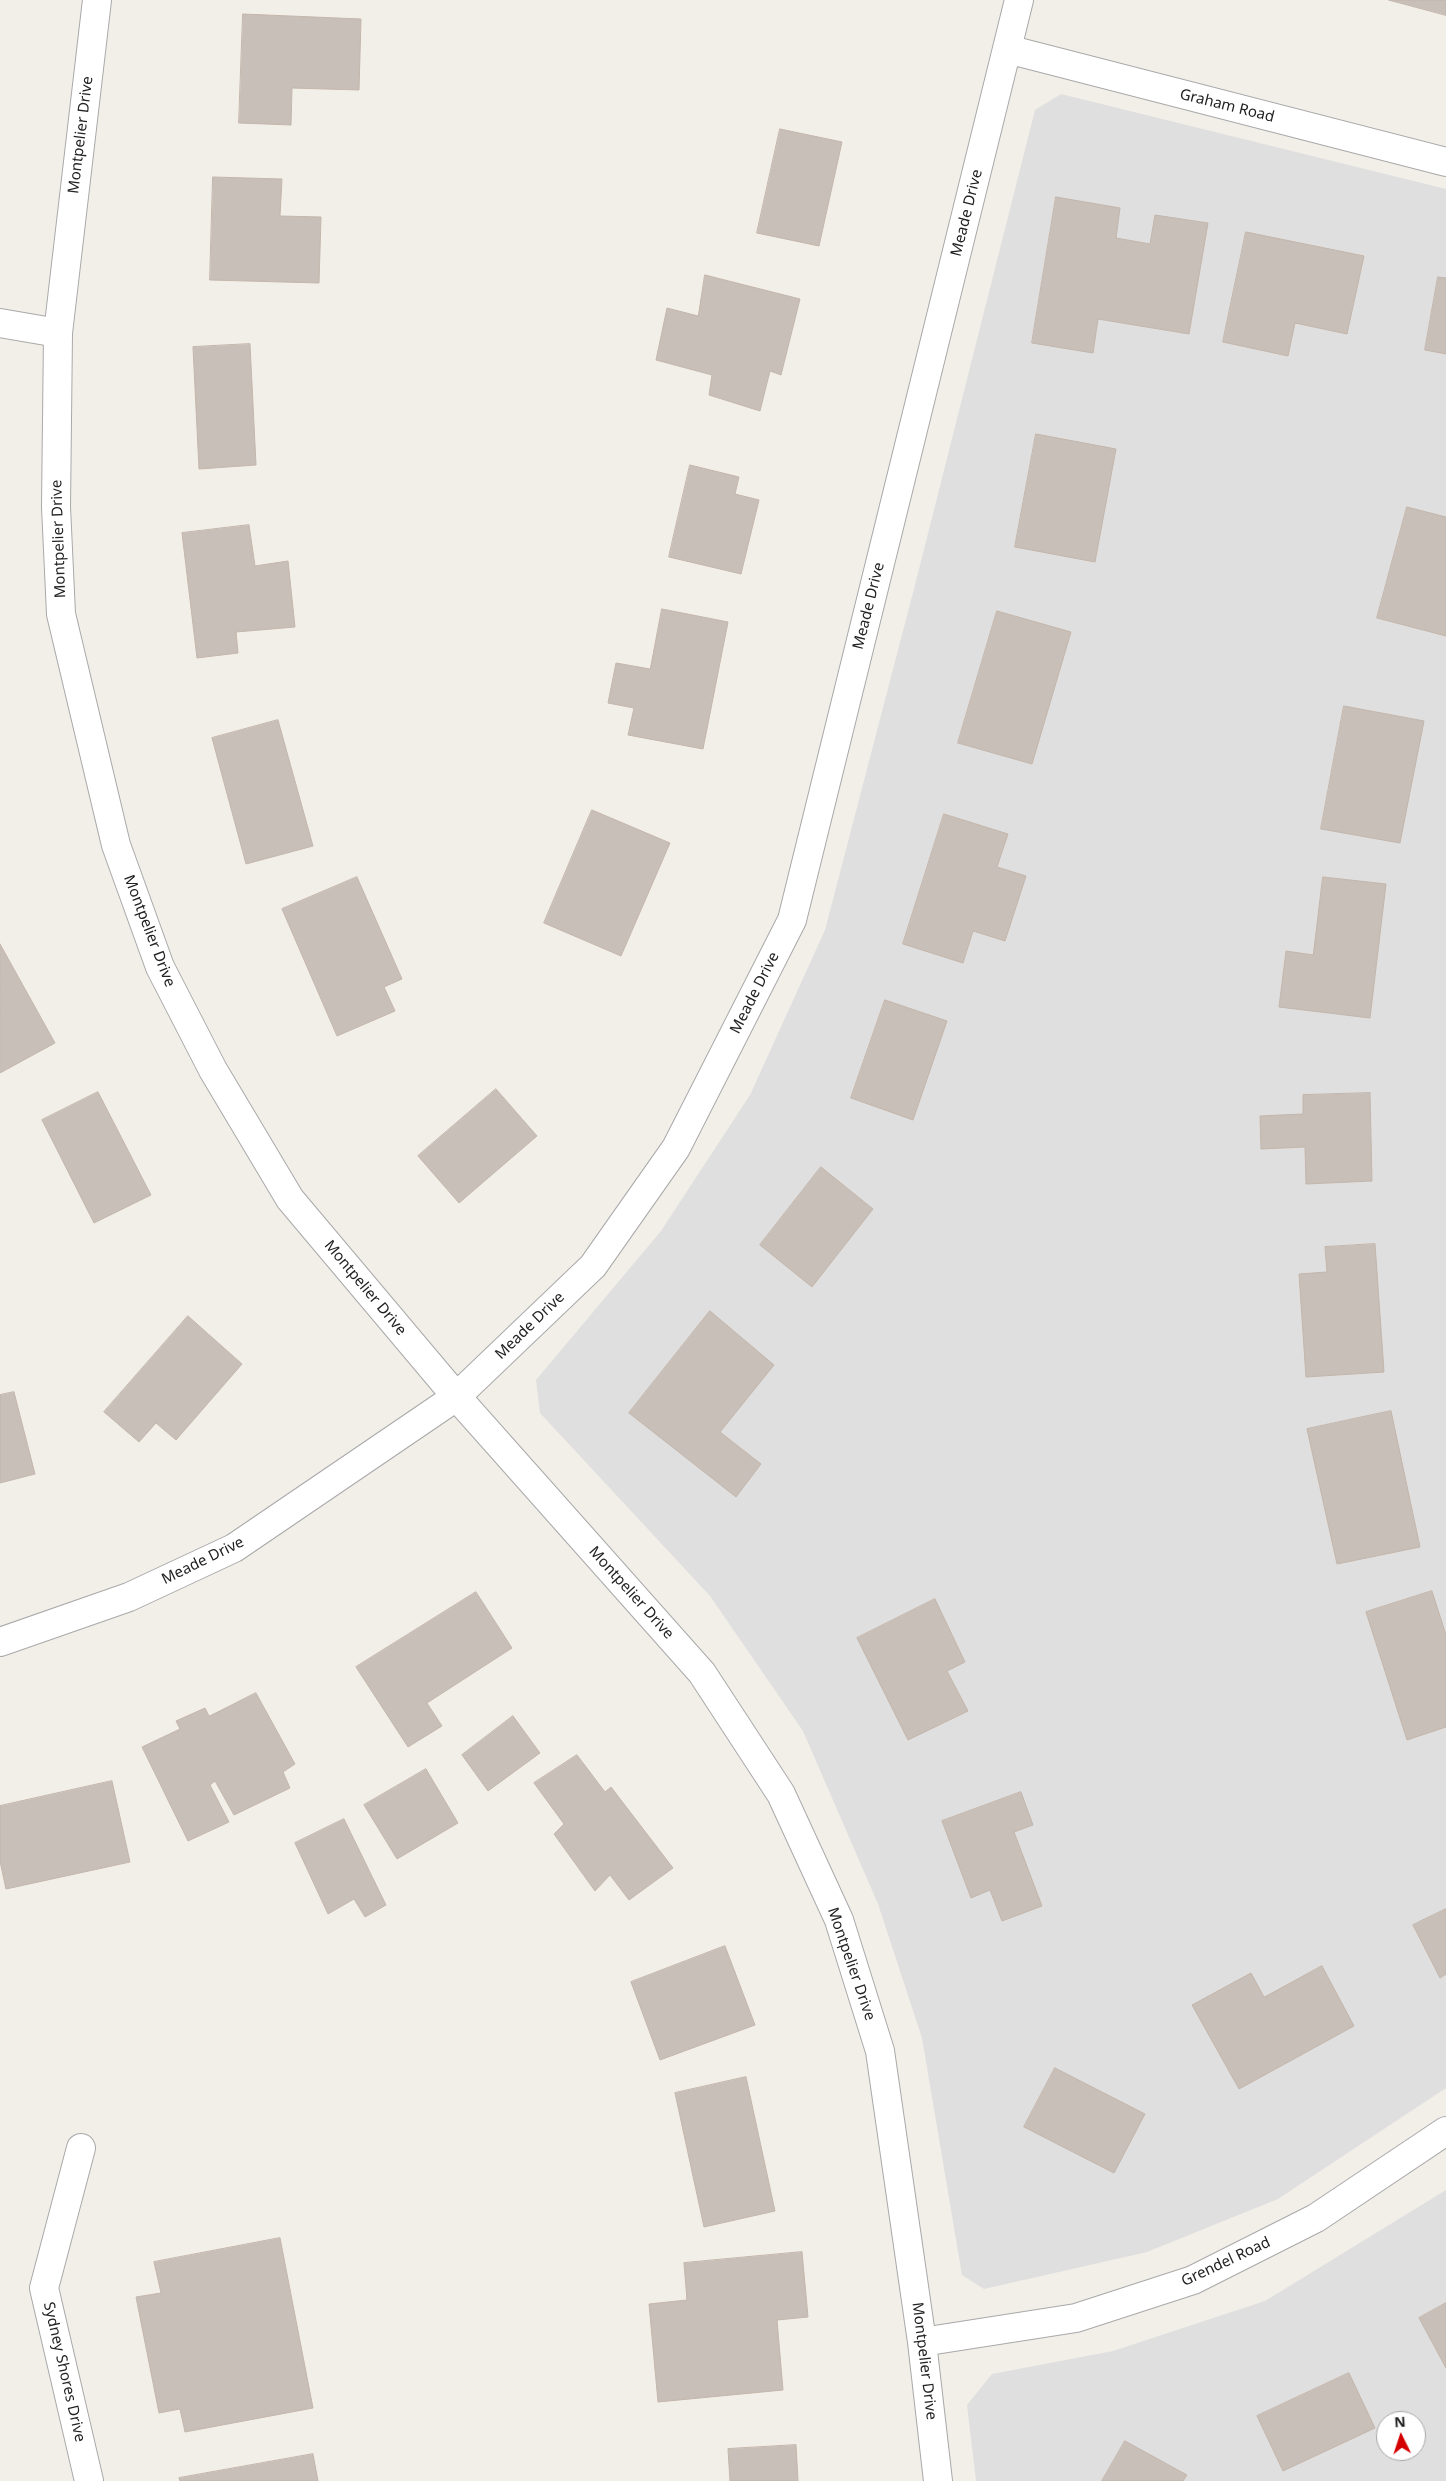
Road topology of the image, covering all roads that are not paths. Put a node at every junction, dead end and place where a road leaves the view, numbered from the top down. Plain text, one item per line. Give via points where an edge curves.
1 (97, 0) edge
2 (1019, 0) edge
3 (1007, 49) junction
4 (1446, 162) edge
5 (0, 323) edge
6 (58, 333) junction
7 (456, 1397) junction
8 (0, 1642) edge
9 (1446, 2131) edge
10 (81, 2148) dead end
11 (922, 2342) junction
12 (89, 2481) edge
13 (938, 2481) edge

1 - 6 street, Montpelier Drive
2 - 3 street, Meade Drive
3 - 4 street, Graham Road
3 - 7 street, Meade Drive via 792,920 670,1156 593,1266
5 - 6 street
6 - 7 street, Montpelier Drive via 56,506 61,614 116,845 160,967 213,1070 290,1199
7 - 8 street, Meade Drive via 234,1548 129,1597
7 - 11 street, Montpelier Drive via 702,1673 782,1794 839,1920 880,2051
9 - 11 street, Grendel Road via 1316,2218 1193,2280 1076,2318
10 - 12 street, Sydney Shores Drive via 44,2288
11 - 13 street, Montpelier Drive

